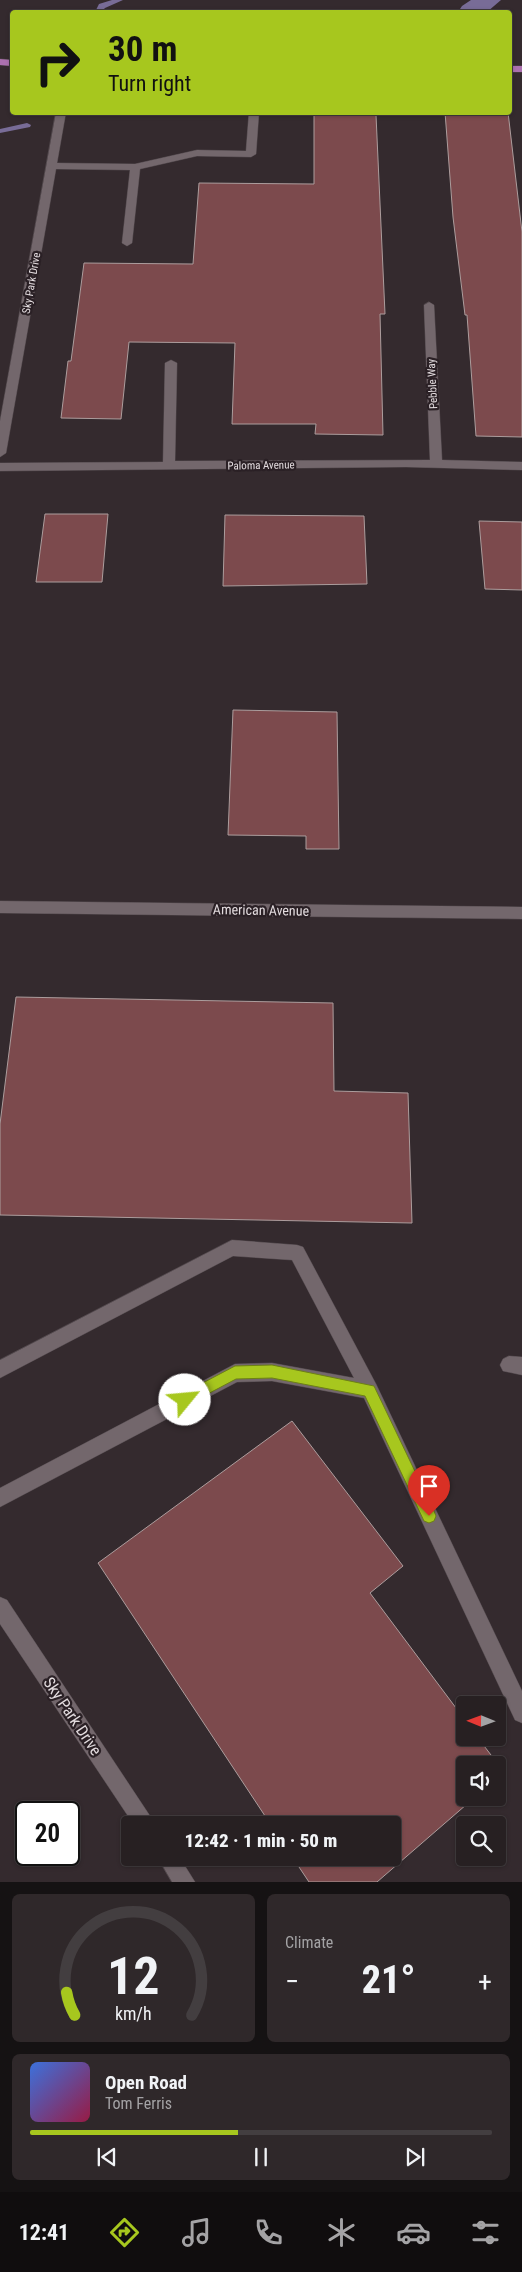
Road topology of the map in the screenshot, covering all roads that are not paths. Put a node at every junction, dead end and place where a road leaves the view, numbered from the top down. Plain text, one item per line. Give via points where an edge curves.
1 (61, 115) edge
2 (254, 115) edge
3 (52, 166) junction
4 (135, 167) junction
5 (127, 243) dead end
6 (429, 305) dead end
7 (171, 363) dead end
8 (0, 453) edge
9 (436, 464) junction
10 (169, 465) junction
11 (522, 466) edge
12 (0, 467) edge
13 (0, 907) edge
14 (522, 914) edge
15 (0, 1369) edge
16 (370, 1390) junction
17 (0, 1498) edge
18 (0, 1607) edge
19 (522, 1713) edge
20 (140, 1816) edge
21 (173, 1866) edge
22 (184, 1882) edge

1 - 3 street, Sky Park Drive
2 - 4 street via 251,154 197,153
3 - 4 street
3 - 8 street, Sky Park Drive
4 - 5 street
6 - 9 street, Pebble Way
7 - 10 street
9 - 10 street, Paloma Avenue
9 - 11 street, Paloma Avenue
10 - 12 street, Paloma Avenue
13 - 14 street, American Avenue
15 - 16 street via 232,1248 297,1253
16 - 17 street via 272,1372 235,1373
16 - 19 street
18 - 20 street, Sky Park Drive
21 - 22 street

